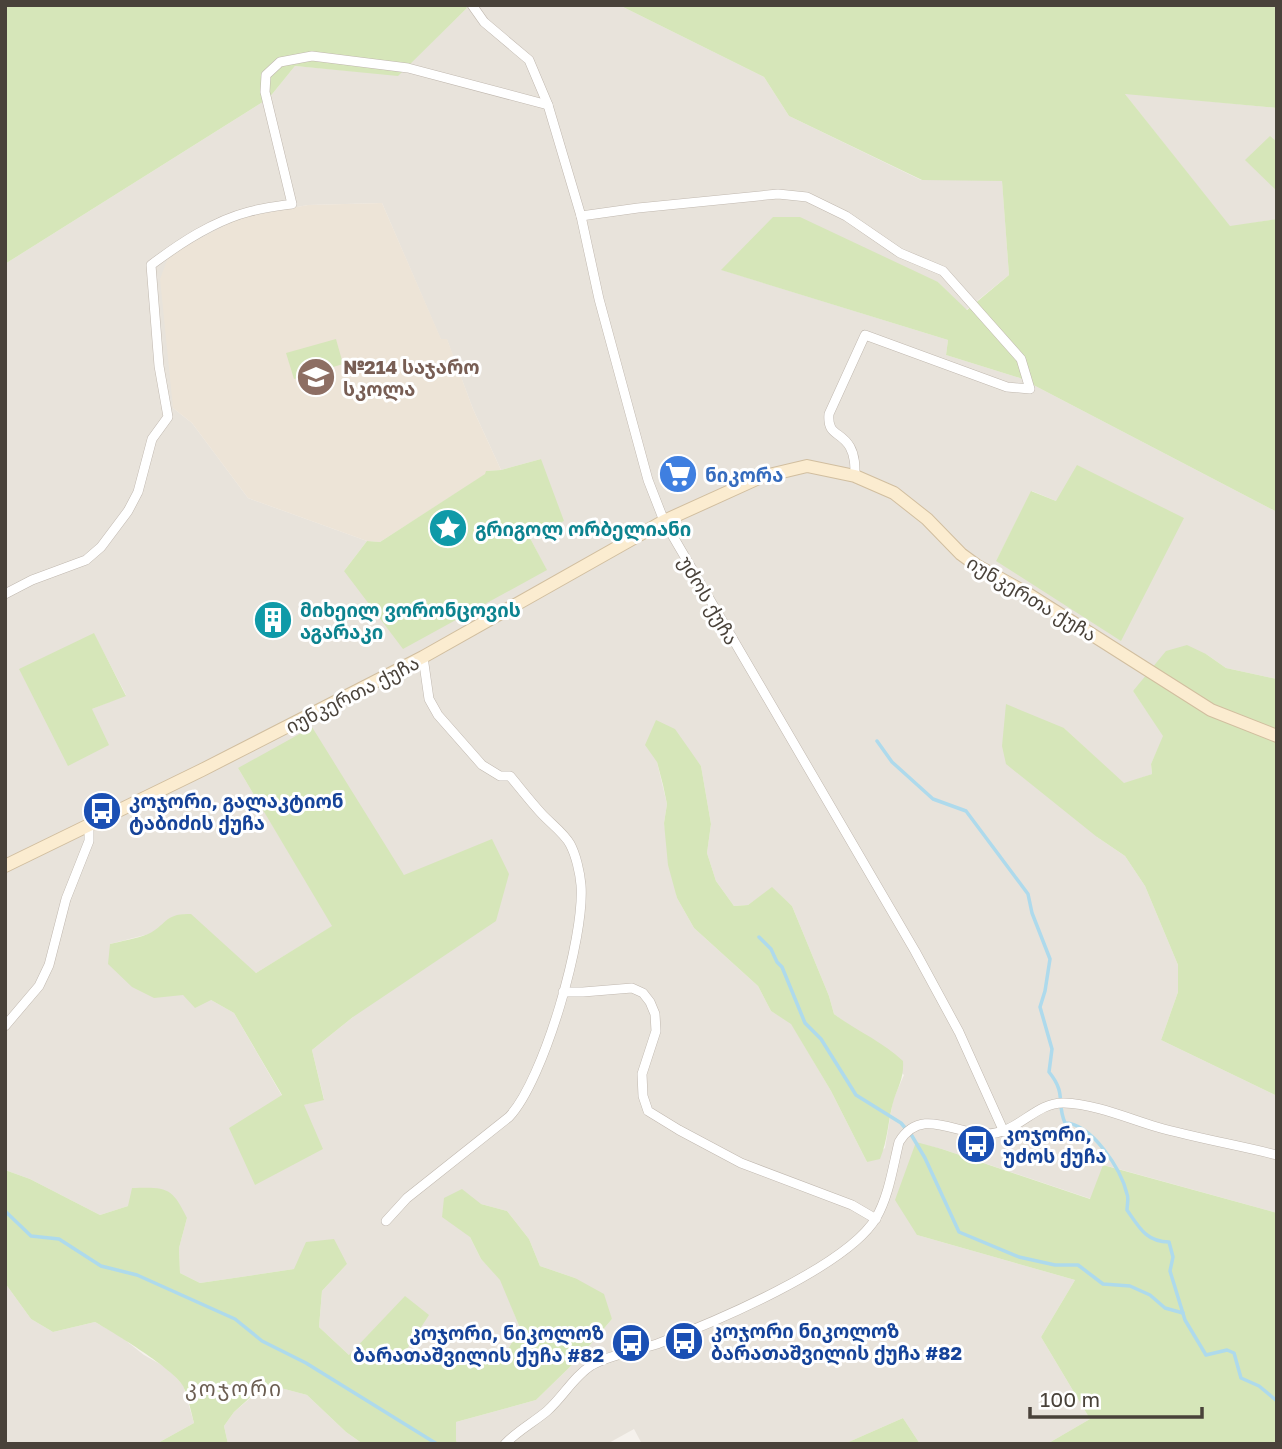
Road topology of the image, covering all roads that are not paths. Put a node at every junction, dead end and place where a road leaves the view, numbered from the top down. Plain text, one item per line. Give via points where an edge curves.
1 (472, 5) edge
2 (548, 105) junction
3 (581, 216) junction
4 (855, 476) junction
5 (664, 521) junction
6 (5, 594) edge
7 (423, 657) junction
8 (1277, 736) edge
9 (89, 826) junction
10 (5, 866) edge
11 (563, 992) junction
12 (5, 1026) edge
13 (1004, 1132) junction
14 (1277, 1155) edge
15 (876, 1219) junction
16 (386, 1221) dead end
17 (505, 1444) edge

1 - 2 street, უძოს ქუჩა via 484,22 529,60
2 - 3 street, უძოს ქუჩა
2 - 6 street via 408,68 312,56 280,62 266,75 265,92 292,204 247,212 220,223 151,265 168,417 152,439 138,492 101,547 86,560
3 - 4 street via 778,194 807,197 846,216 901,253 943,271 1021,359 1030,389 1007,387 864,335 828,424 850,445
3 - 5 street, უძოს ქუჩა via 648,480
4 - 5 main road, იუნკერთა ქუჩა via 807,466 761,478
4 - 8 main road, იუნკერთა ქუჩა via 894,494 976,565 1210,710
5 - 7 main road, იუნკერთა ქუჩა
5 - 13 street, უძოს ქუჩა via 915,951 959,1032
7 - 9 main road, იუნკერთა ქუჩა
7 - 11 street via 429,699 448,730 482,765 500,776 510,776 570,843 581,885 580,913
9 - 10 main road, იუნკერთა ქუჩა
9 - 12 street via 89,841 66,899 49,965 39,986
11 - 15 street via 632,988 650,1002 656,1031 642,1074 648,1111 741,1163 852,1205
11 - 16 street via 520,1105 407,1198
13 - 14 street via 1049,1104 1062,1103
13 - 15 street via 986,1134 929,1122 918,1124 899,1142
15 - 17 street via 852,1246 790,1283 711,1322 590,1366 549,1409

